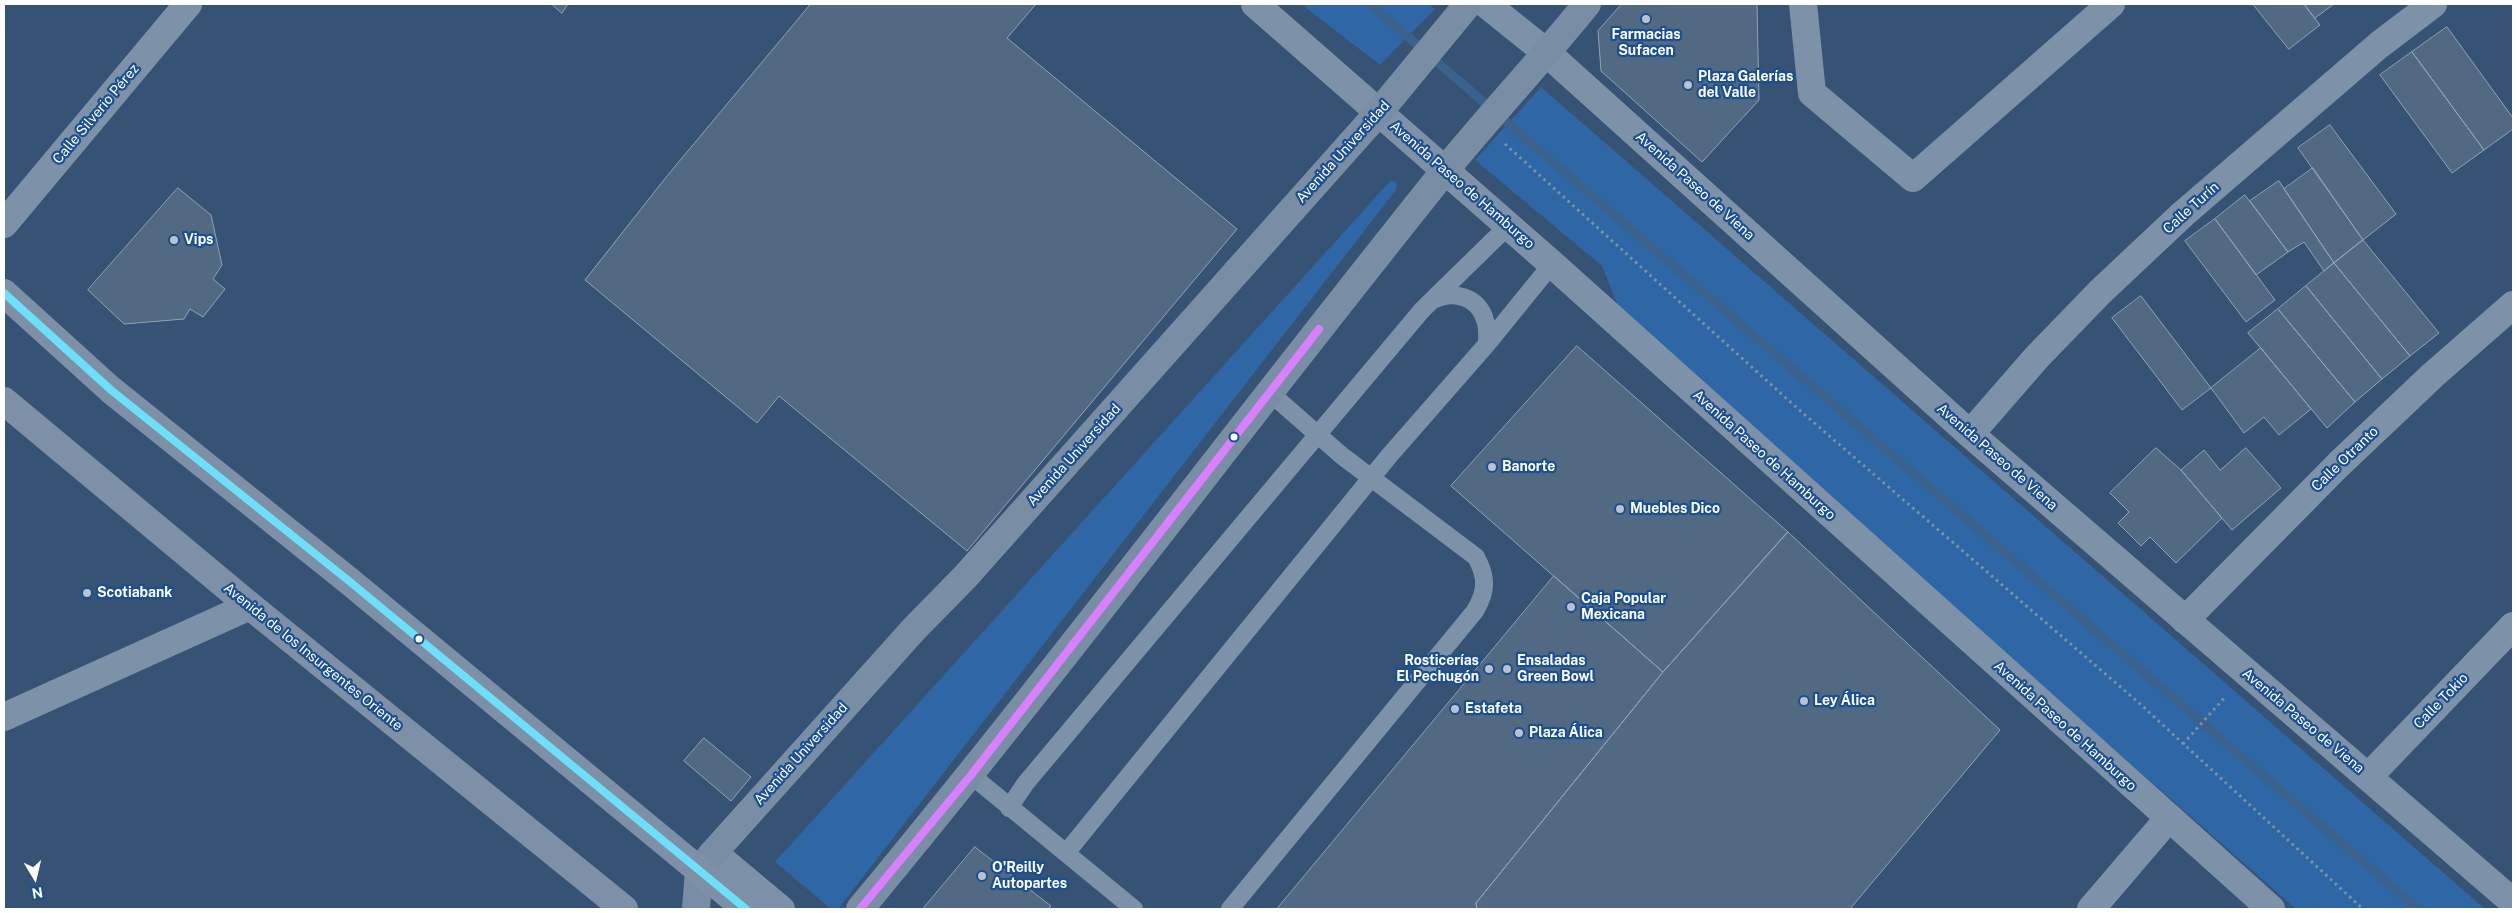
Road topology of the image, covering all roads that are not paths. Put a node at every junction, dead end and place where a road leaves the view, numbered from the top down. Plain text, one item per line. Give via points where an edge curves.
1 (188, 4) edge
2 (1255, 4) edge
3 (1468, 4) edge
4 (1486, 4) edge
5 (1587, 4) edge
6 (1803, 4) edge
7 (2111, 4) edge
8 (2433, 4) edge
9 (1547, 53) junction
10 (1379, 112) junction
11 (1446, 170) junction
12 (4, 224) edge
13 (1508, 225) junction
14 (1552, 264) junction
15 (4, 293) edge
16 (1430, 302) junction
17 (2513, 305) edge
18 (1487, 344) junction
19 (1269, 392) junction
20 (4, 401) edge
21 (1318, 434) junction
22 (1970, 434) junction
23 (1372, 479) junction
24 (250, 606) junction
25 (2184, 620) junction
26 (2513, 626) edge
27 (4, 717) edge
28 (971, 775) junction
29 (2369, 776) junction
30 (1009, 808) junction
31 (2168, 819) junction
32 (1066, 853) junction
33 (706, 861) junction
34 (2513, 902) edge
35 (624, 909) edge
36 (696, 909) edge
37 (746, 909) edge
38 (782, 909) edge
39 (860, 909) edge
40 (1134, 909) edge
41 (1230, 909) edge
42 (2091, 909) edge
43 (2270, 909) edge

1 - 12 street, Calle Silverio Pérez
2 - 10 street, Avenida Paseo de Hamburgo
3 - 10 main road, Avenida Universidad
4 - 9 street, Avenida Paseo de Viena
5 - 9 main road
6 - 7 street via 1812,93 1913,178
8 - 22 street, Calle Turín via 2379,45 2183,214 2037,357
9 - 11 main road
9 - 22 street, Avenida Paseo de Viena
10 - 11 street, Avenida Paseo de Hamburgo
10 - 33 main road, Avenida Universidad via 965,577 914,628
11 - 13 street, Avenida Paseo de Hamburgo
11 - 19 main road
13 - 14 street, Avenida Paseo de Hamburgo
13 - 16 lane
14 - 18 lane
14 - 31 street, Avenida Paseo de Hamburgo
15 - 33 highway via 110,390
16 - 18 lane via 1452,294 1473,302 1486,320
16 - 21 lane
17 - 25 street, Calle Otranto via 2339,464
18 - 23 lane
19 - 21 lane
19 - 28 main road
20 - 24 highway, Avenida de los Insurgentes Oriente
21 - 23 lane
21 - 30 lane via 1025,784
22 - 25 street, Avenida Paseo de Viena
23 - 32 lane
23 - 41 lane via 1476,557 1483,570 1483,598 1476,611
24 - 27 street
24 - 35 highway, Avenida de los Insurgentes Oriente
25 - 29 street, Avenida Paseo de Viena
26 - 29 street, Calle Tokio
28 - 30 lane
28 - 39 main road
29 - 34 street, Avenida Paseo de Viena
30 - 32 lane
31 - 42 street
31 - 43 street, Avenida Paseo de Hamburgo
32 - 40 lane
33 - 36 main road
33 - 37 highway
33 - 38 street

